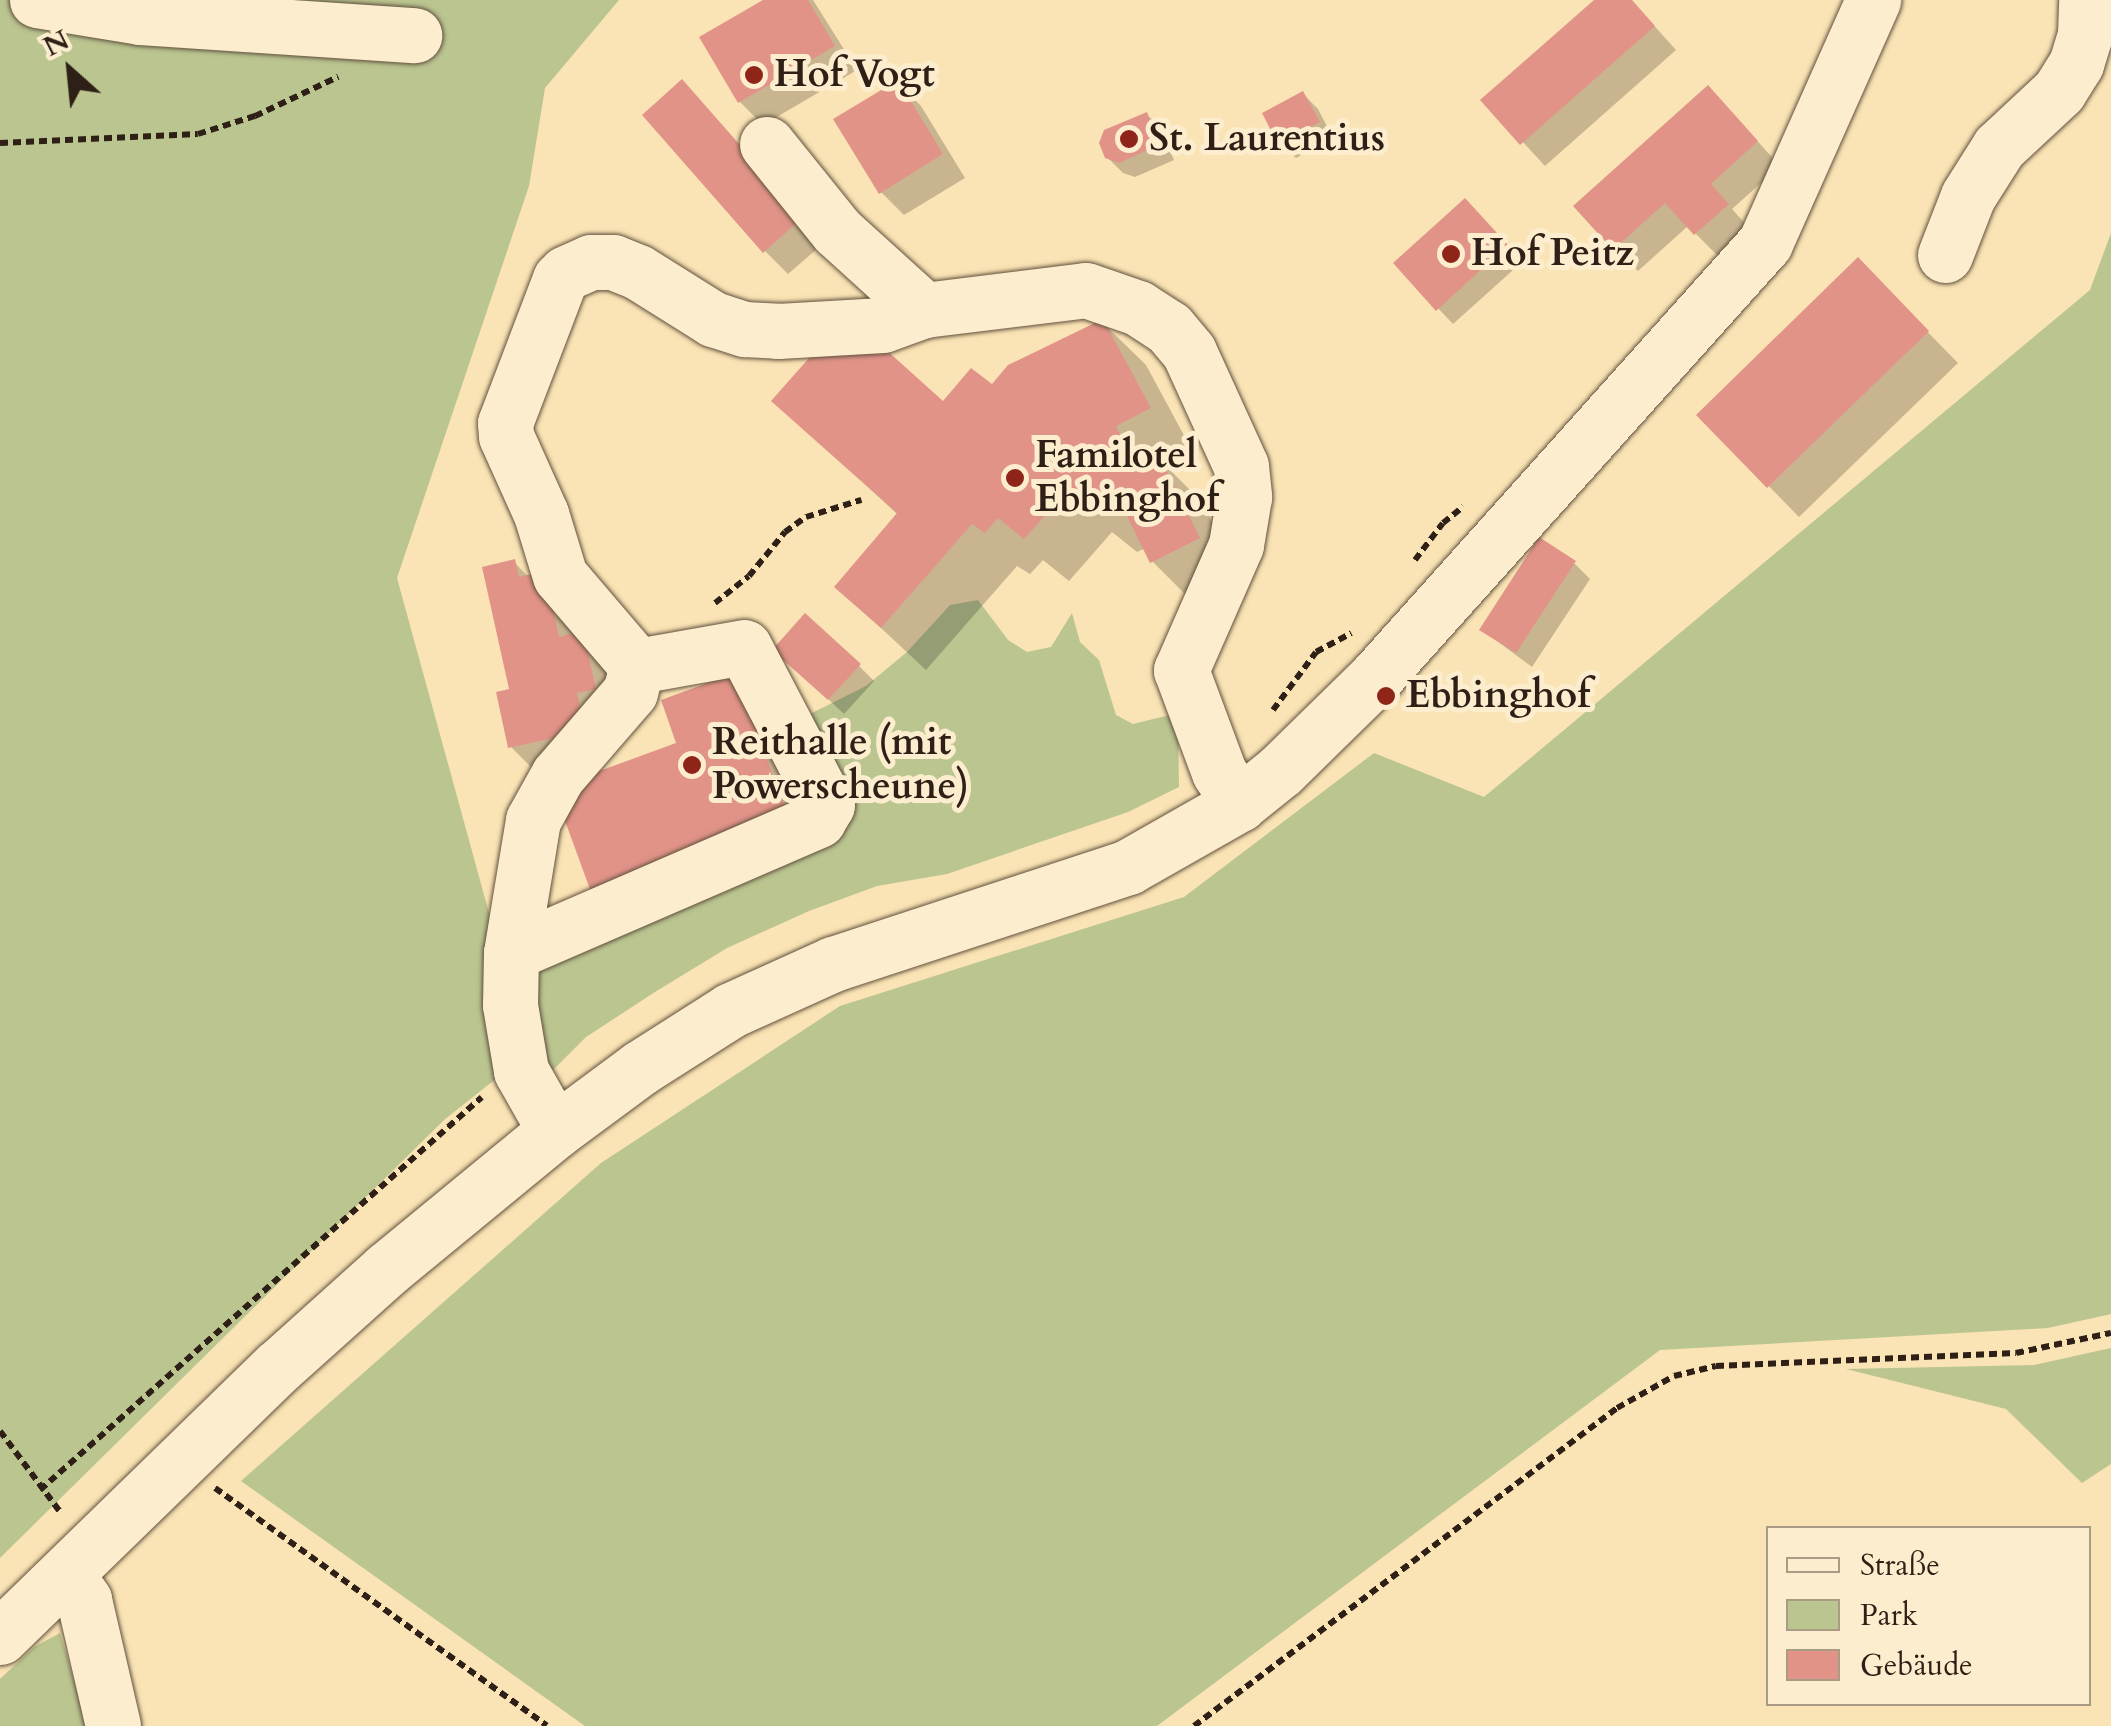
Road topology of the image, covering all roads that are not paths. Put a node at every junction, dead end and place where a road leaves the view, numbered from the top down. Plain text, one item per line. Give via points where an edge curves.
1 (38, 0) edge
2 (1873, 0) edge
3 (2086, 0) edge
4 (414, 34) dead end
5 (767, 144) dead end
6 (1945, 254) dead end
7 (924, 310) junction
8 (637, 666) junction
9 (1239, 804) junction
10 (512, 953) junction
11 (555, 1131) junction
12 (80, 1560) junction
13 (0, 1637) edge
14 (114, 1726) edge

1 - 4 street via 140,16
2 - 9 street via 1765,243 1376,678
3 - 6 street via 2076,64 2048,102 1998,147 1968,196
5 - 7 street via 837,231
7 - 8 street via 883,325 744,329 686,306 613,262 590,262 560,279 506,436 560,576
7 - 9 street via 1086,290 1138,308 1169,328 1189,352 1234,444 1244,497 1236,545 1181,670 1219,772
8 - 10 street via 630,692 543,796 533,820
8 - 10 street via 744,647 827,805 818,820 795,833
9 - 11 street via 1168,847 1090,882 781,985 685,1039
10 - 11 street via 518,1061
11 - 12 street via 387,1268
12 - 13 street
12 - 14 street

